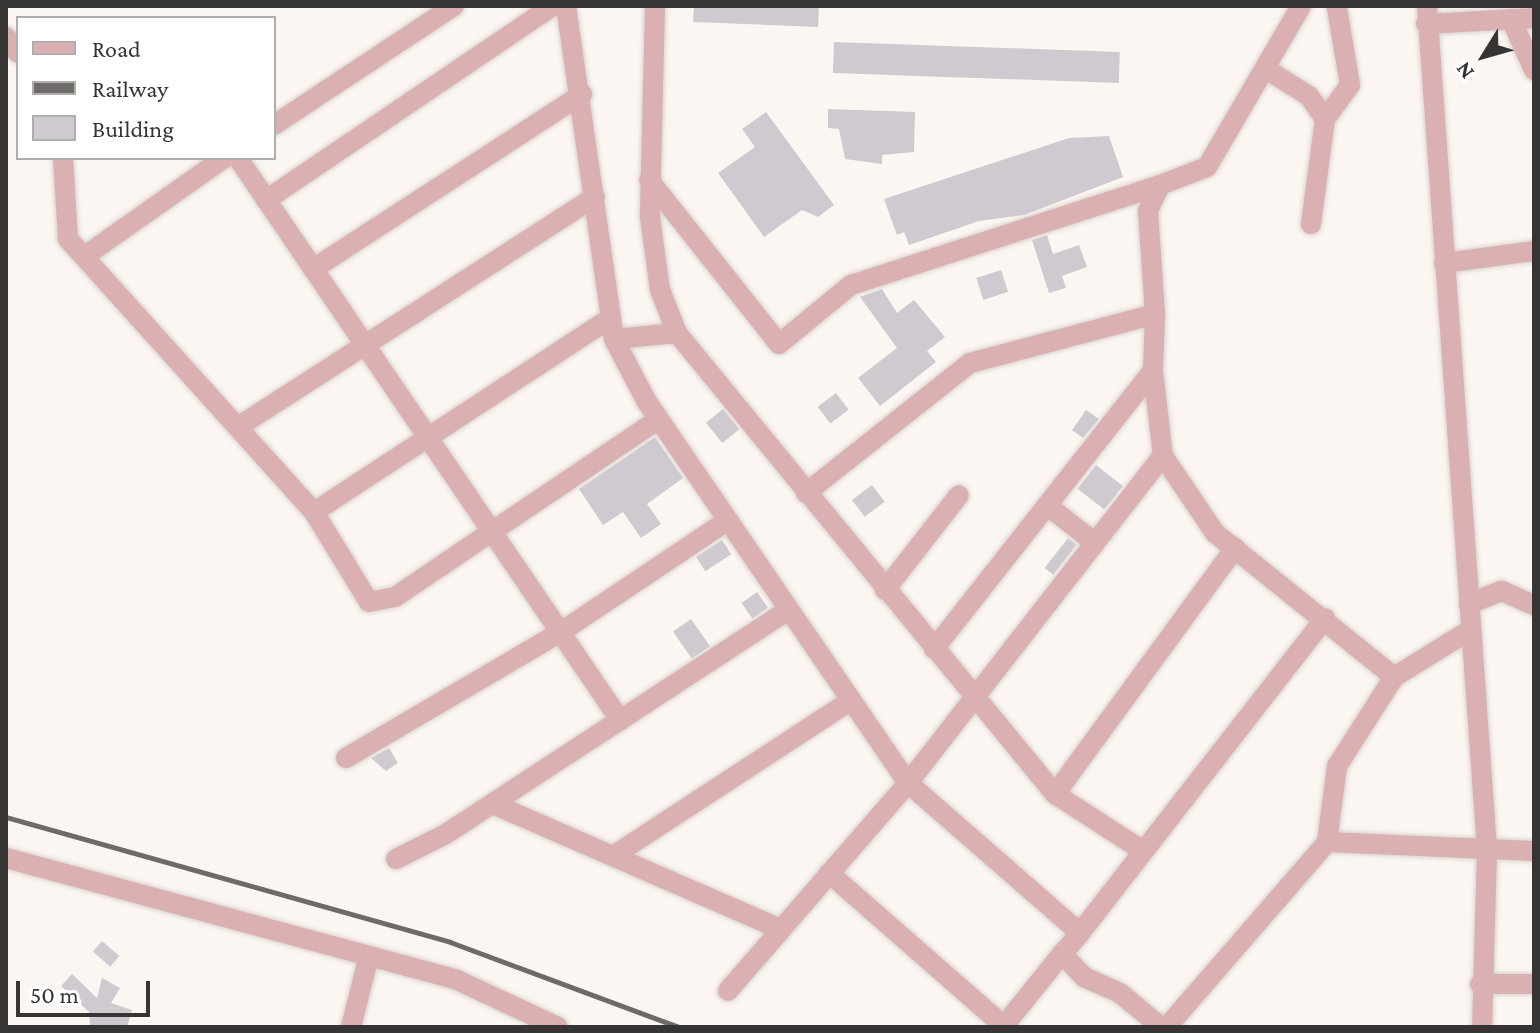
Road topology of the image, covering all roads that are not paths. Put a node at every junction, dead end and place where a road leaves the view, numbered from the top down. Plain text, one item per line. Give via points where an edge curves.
1 (454, 6) edge
2 (553, 6) edge
3 (566, 6) edge
4 (655, 6) edge
5 (1301, 6) edge
6 (1337, 8) edge
7 (1426, 15) edge
8 (1534, 18) edge
9 (1511, 19) junction
10 (1266, 69) junction
11 (1534, 70) edge
12 (582, 94) junction
13 (1325, 119) junction
14 (276, 124) edge
15 (63, 160) edge
16 (221, 160) edge
17 (239, 160) edge
18 (649, 180) junction
19 (1160, 185) junction
20 (595, 197) junction
21 (266, 200) junction
22 (1311, 224) dead end
23 (1534, 251) edge
24 (85, 256) junction
25 (1444, 263) junction
26 (313, 269) junction
27 (1155, 314) junction
28 (611, 318) junction
29 (677, 333) junction
30 (614, 339) junction
31 (361, 344) junction
32 (1153, 371) junction
33 (659, 419) junction
34 (241, 425) junction
35 (423, 437) junction
36 (1163, 456) junction
37 (806, 493) junction
38 (959, 495) dead end
39 (1047, 505) junction
40 (314, 512) junction
41 (727, 521) junction
42 (493, 532) junction
43 (1095, 543) junction
44 (1235, 548) junction
45 (885, 590) junction
46 (1469, 604) junction
47 (1534, 605) edge
48 (787, 611) junction
49 (1325, 618) junction
50 (1470, 630) junction
51 (561, 632) junction
52 (934, 649) junction
53 (1394, 677) junction
54 (974, 698) junction
55 (850, 701) junction
56 (620, 720) junction
57 (346, 758) dead end
58 (908, 783) junction
59 (1055, 794) junction
60 (493, 804) junction
61 (1327, 842) junction
62 (1487, 850) junction
63 (1143, 851) junction
64 (1534, 851) edge
65 (613, 856) junction
66 (6, 858) edge
67 (396, 859) dead end
68 (829, 873) junction
69 (781, 929) junction
70 (1080, 933) junction
71 (1062, 954) junction
72 (369, 956) junction
73 (1480, 984) junction
74 (1534, 984) edge
75 (728, 991) dead end
76 (1003, 1026) edge
77 (351, 1027) edge
78 (558, 1027) edge
79 (1164, 1027) edge
80 (1482, 1027) edge

1 - 14 street
2 - 21 street
3 - 12 street
4 - 18 street
5 - 10 street
6 - 13 street via 1350,85
7 - 9 street
7 - 25 street
8 - 9 street
9 - 11 street
10 - 13 street via 1309,96
10 - 19 street via 1207,167
12 - 20 street
12 - 26 street
13 - 22 street
15 - 24 street via 68,239
16 - 24 street
17 - 21 street
18 - 19 street via 779,344 851,285
18 - 29 street via 660,290
19 - 27 street via 1148,211
20 - 28 street
20 - 31 street
21 - 26 street
23 - 25 street
24 - 34 street
25 - 46 street
26 - 31 street
27 - 32 street
27 - 37 street via 970,363
28 - 30 street
28 - 35 street
29 - 30 street
29 - 37 street
30 - 33 street
31 - 34 street
31 - 35 street
32 - 36 street
32 - 39 street
33 - 41 street
33 - 42 street
34 - 40 street
35 - 40 street
35 - 42 street
36 - 43 street
36 - 44 street via 1215,533
37 - 45 street
38 - 45 street
39 - 43 street
39 - 52 street
40 - 42 street via 369,602 395,597
41 - 48 street
41 - 51 street
42 - 51 street
43 - 54 street
44 - 49 street
44 - 59 street
45 - 52 street
46 - 47 street via 1502,591
46 - 50 street
48 - 55 street
48 - 56 street
49 - 53 street
49 - 63 street
50 - 53 street
50 - 62 street
51 - 56 street
51 - 57 street
52 - 54 street
53 - 61 street via 1337,766
54 - 58 street
54 - 59 street
55 - 58 street
55 - 65 street
56 - 60 street
58 - 68 street
58 - 70 street
59 - 63 street
60 - 65 street
60 - 67 street
61 - 62 street
61 - 79 street
62 - 64 street
62 - 73 street
63 - 70 street
65 - 69 street
66 - 72 street
68 - 69 street
68 - 76 street
69 - 75 street
70 - 71 street
71 - 76 street
71 - 79 street via 1084,977 1120,993
72 - 77 street
72 - 78 street via 457,980
73 - 74 street
73 - 80 street

